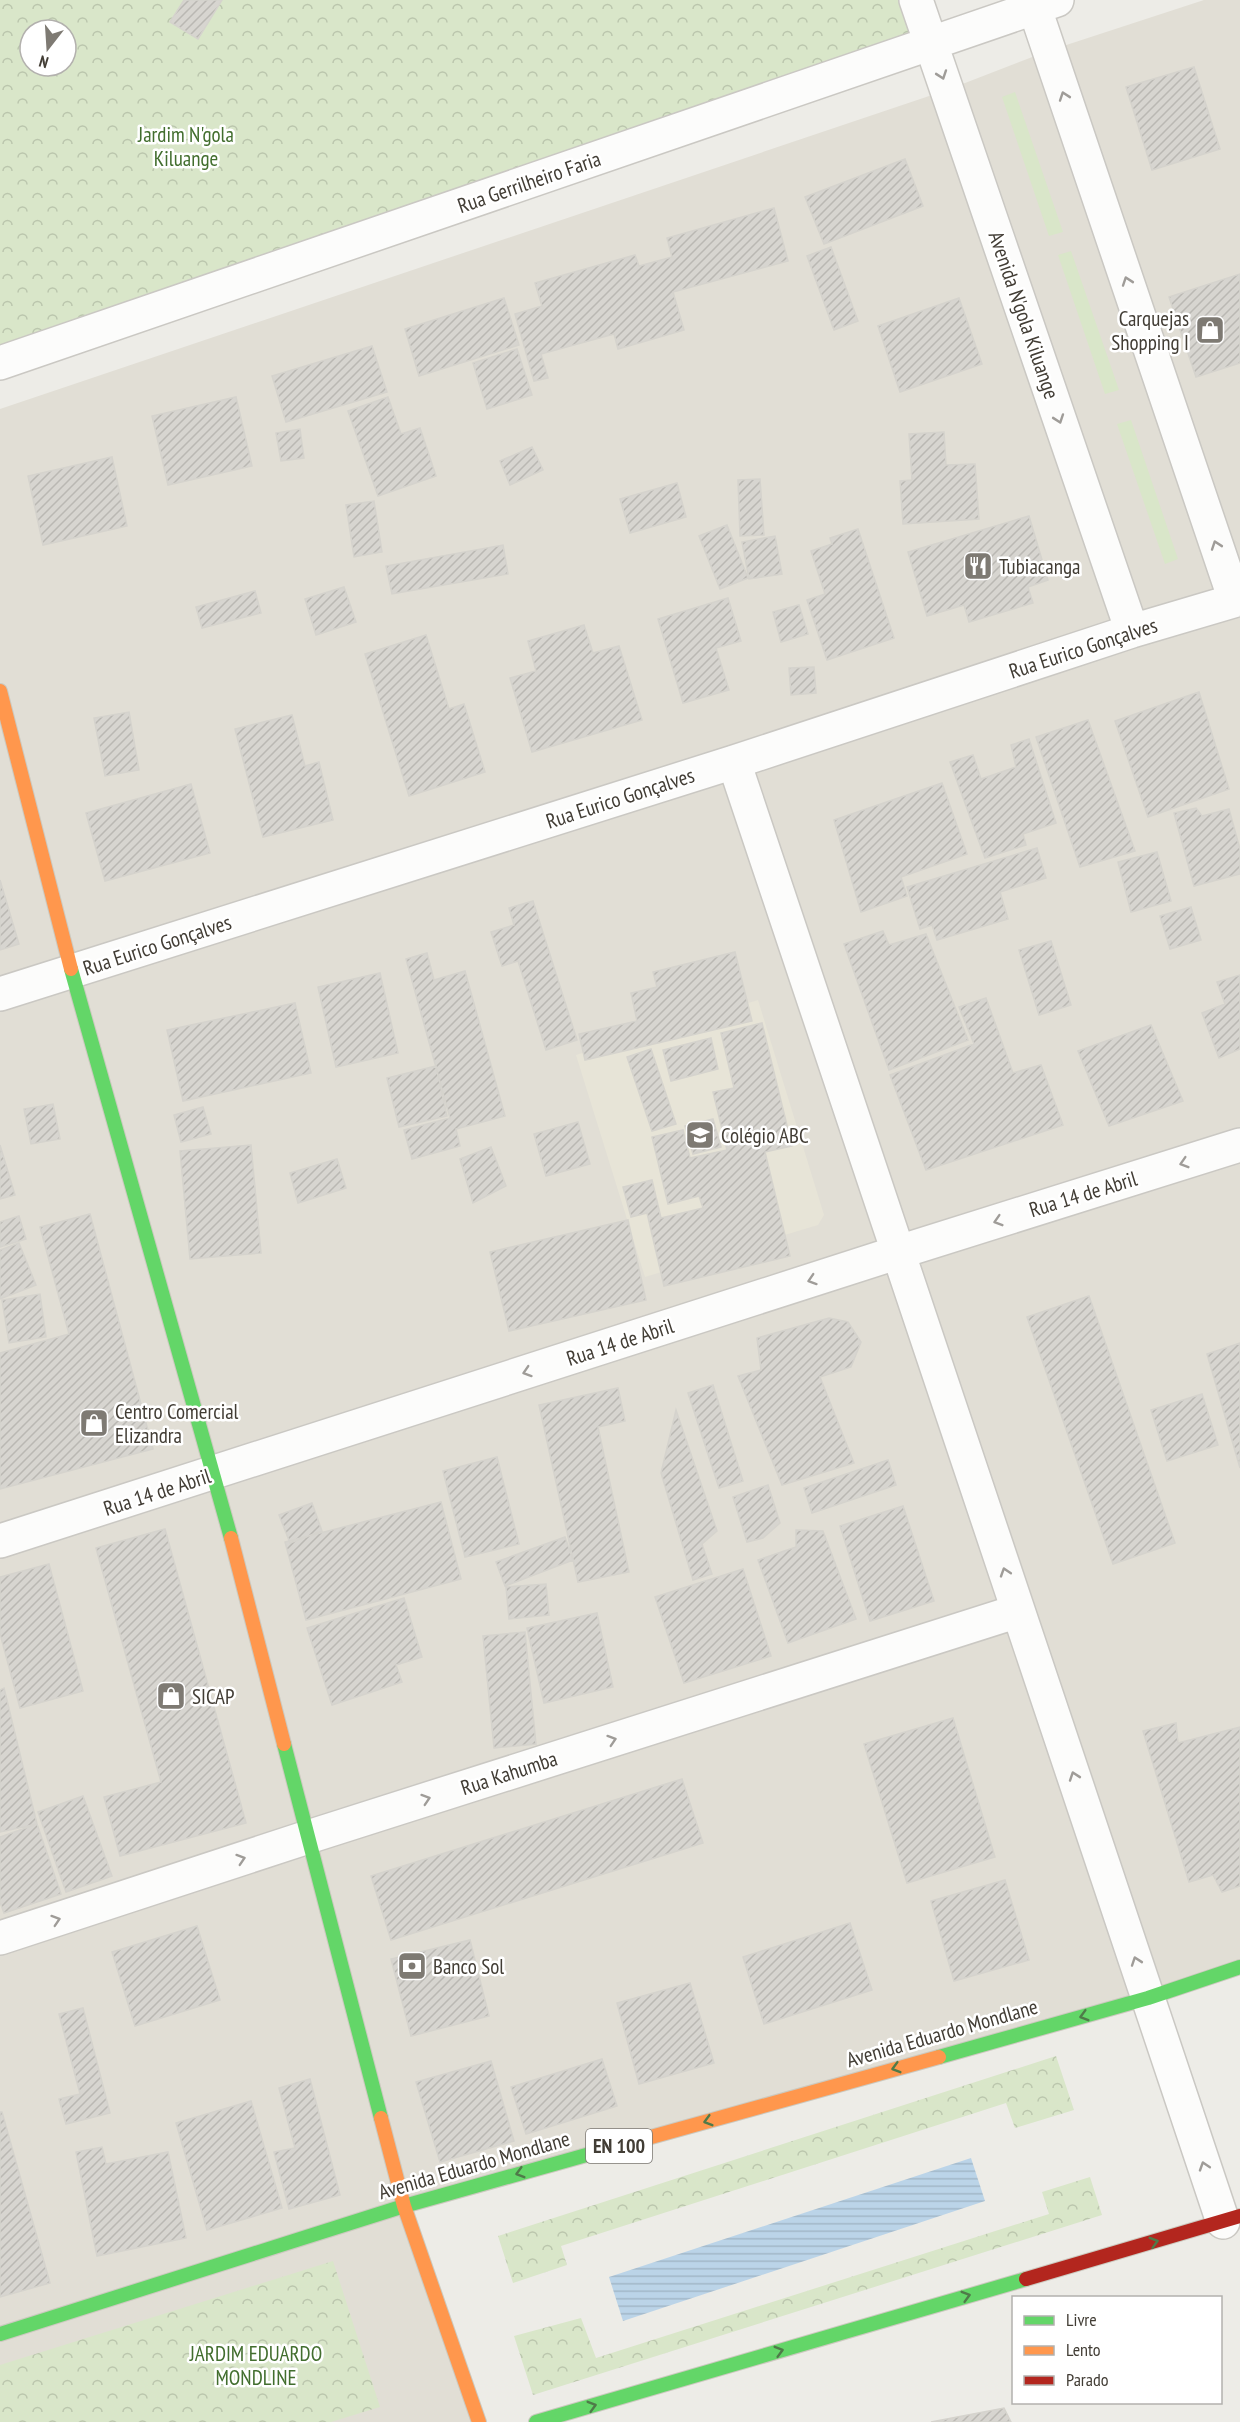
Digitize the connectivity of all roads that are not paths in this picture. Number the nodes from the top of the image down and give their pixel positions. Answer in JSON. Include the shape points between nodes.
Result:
{"nodes":[{"id":1,"x":916,"y":0,"type":"edge"},
{"id":2,"x":1041,"y":2,"type":"edge"},
{"id":3,"x":931,"y":45,"type":"junction"},
{"id":4,"x":0,"y":363,"type":"edge"},
{"id":5,"x":1238,"y":599,"type":"edge"},
{"id":6,"x":1132,"y":631,"type":"junction"},
{"id":7,"x":0,"y":691,"type":"edge"},
{"id":8,"x":734,"y":762,"type":"junction"},
{"id":9,"x":72,"y":972,"type":"junction"},
{"id":10,"x":0,"y":994,"type":"edge"},
{"id":11,"x":1240,"y":1145,"type":"edge"},
{"id":12,"x":898,"y":1252,"type":"junction"},
{"id":13,"x":214,"y":1474,"type":"junction"},
{"id":14,"x":0,"y":1541,"type":"edge"},
{"id":15,"x":1018,"y":1611,"type":"junction"},
{"id":16,"x":308,"y":1837,"type":"junction"},
{"id":17,"x":0,"y":1938,"type":"edge"},
{"id":18,"x":1240,"y":1967,"type":"edge"},
{"id":19,"x":1148,"y":1998,"type":"junction"},
{"id":20,"x":404,"y":2206,"type":"junction"},
{"id":21,"x":1231,"y":2218,"type":"edge"},
{"id":22,"x":0,"y":2334,"type":"edge"},
{"id":23,"x":479,"y":2422,"type":"edge"},
{"id":24,"x":536,"y":2422,"type":"edge"}],
"edges":[{"from":1,"to":3,"type":"street","name":"Avenida N'gola Kiluange"},
{"from":2,"to":3,"type":"street","name":"Rua Gerrilheiro Faria"},
{"from":5,"to":2,"type":"street","one_way":true},
{"from":3,"to":4,"type":"street","name":"Rua Gerrilheiro Faria"},
{"from":3,"to":6,"type":"street","name":"Avenida N'gola Kiluange","one_way":true},
{"from":5,"to":6,"type":"street","name":"Rua Eurico Gonçalves"},
{"from":6,"to":8,"type":"street","name":"Rua Eurico Gonçalves"},
{"from":7,"to":9,"type":"main road"},
{"from":8,"to":9,"type":"street","name":"Rua Eurico Gonçalves"},
{"from":8,"to":12,"type":"street"},
{"from":9,"to":10,"type":"street","name":"Rua Eurico Gonçalves"},
{"from":9,"to":13,"type":"main road"},
{"from":11,"to":12,"type":"street","name":"Rua 14 de Abril","one_way":true},
{"from":12,"to":13,"type":"street","name":"Rua 14 de Abril","one_way":true},
{"from":15,"to":12,"type":"street","one_way":true},
{"from":13,"to":14,"type":"street","name":"Rua 14 de Abril"},
{"from":13,"to":16,"type":"main road"},
{"from":16,"to":15,"type":"street","name":"Rua Kahumba","one_way":true},
{"from":19,"to":15,"type":"street","one_way":true},
{"from":17,"to":16,"type":"street","name":"Rua Kahumba","one_way":true},
{"from":16,"to":20,"type":"main road"},
{"from":18,"to":19,"type":"main road","name":"Avenida Eduardo Mondlane","number":"EN 100"},
{"from":19,"to":20,"type":"main road","name":"Avenida Eduardo Mondlane","number":"EN 100","one_way":true},
{"from":21,"to":19,"type":"street","one_way":true},
{"from":20,"to":22,"type":"main road","name":"Avenida Eduardo Mondlane","number":"EN 100"},
{"from":20,"to":23,"type":"main road"},
{"from":24,"to":21,"type":"main road","one_way":true}]}
